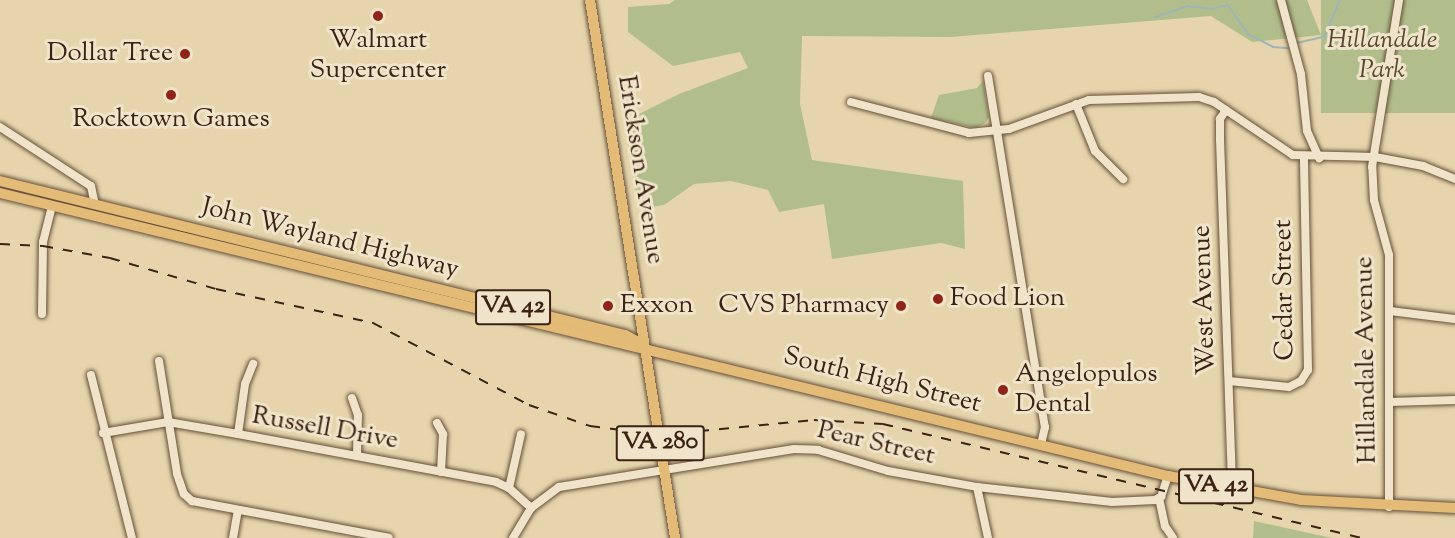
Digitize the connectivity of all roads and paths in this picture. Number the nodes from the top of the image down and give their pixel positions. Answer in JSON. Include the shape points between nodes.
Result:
{"nodes":[{"id":1,"x":590,"y":0,"type":"edge"},
{"id":2,"x":1281,"y":0,"type":"edge"},
{"id":3,"x":1399,"y":0,"type":"edge"},
{"id":4,"x":988,"y":76,"type":"dead end"},
{"id":5,"x":850,"y":102,"type":"dead end"},
{"id":6,"x":1076,"y":104,"type":"junction"},
{"id":7,"x":1226,"y":110,"type":"junction"},
{"id":8,"x":0,"y":126,"type":"edge"},
{"id":9,"x":997,"y":131,"type":"junction"},
{"id":10,"x":1375,"y":157,"type":"junction"},
{"id":11,"x":1304,"y":158,"type":"junction"},
{"id":12,"x":1319,"y":158,"type":"junction"},
{"id":13,"x":1123,"y":179,"type":"dead end"},
{"id":14,"x":1455,"y":179,"type":"edge"},
{"id":15,"x":0,"y":181,"type":"edge"},
{"id":16,"x":0,"y":193,"type":"edge"},
{"id":17,"x":95,"y":205,"type":"junction"},
{"id":18,"x":52,"y":206,"type":"junction"},
{"id":19,"x":407,"y":292,"type":"joint"},
{"id":20,"x":1390,"y":311,"type":"junction"},
{"id":21,"x":42,"y":314,"type":"dead end"},
{"id":22,"x":1455,"y":319,"type":"edge"},
{"id":23,"x":646,"y":347,"type":"junction"},
{"id":24,"x":159,"y":361,"type":"dead end"},
{"id":25,"x":253,"y":364,"type":"dead end"},
{"id":26,"x":91,"y":375,"type":"dead end"},
{"id":27,"x":1229,"y":381,"type":"junction"},
{"id":28,"x":352,"y":399,"type":"dead end"},
{"id":29,"x":1455,"y":400,"type":"edge"},
{"id":30,"x":1390,"y":402,"type":"junction"},
{"id":31,"x":168,"y":422,"type":"junction"},
{"id":32,"x":437,"y":423,"type":"dead end"},
{"id":33,"x":104,"y":433,"type":"junction"},
{"id":34,"x":238,"y":434,"type":"junction"},
{"id":35,"x":521,"y":434,"type":"dead end"},
{"id":36,"x":1041,"y":444,"type":"junction"},
{"id":37,"x":357,"y":456,"type":"junction"},
{"id":38,"x":664,"y":469,"type":"junction"},
{"id":39,"x":441,"y":472,"type":"junction"},
{"id":40,"x":1168,"y":476,"type":"junction"},
{"id":41,"x":977,"y":487,"type":"junction"},
{"id":42,"x":509,"y":488,"type":"junction"},
{"id":43,"x":1232,"y":489,"type":"junction"},
{"id":44,"x":1159,"y":498,"type":"junction"},
{"id":45,"x":1389,"y":507,"type":"junction"},
{"id":46,"x":531,"y":508,"type":"junction"},
{"id":47,"x":1455,"y":508,"type":"edge"},
{"id":48,"x":238,"y":511,"type":"junction"},
{"id":49,"x":132,"y":538,"type":"edge"},
{"id":50,"x":233,"y":538,"type":"edge"},
{"id":51,"x":388,"y":538,"type":"edge"},
{"id":52,"x":513,"y":538,"type":"edge"},
{"id":53,"x":675,"y":538,"type":"edge"},
{"id":54,"x":988,"y":538,"type":"edge"},
{"id":55,"x":1173,"y":538,"type":"edge"}],
"edges":[{"from":1,"to":23,"type":"main road","name":"Erickson Avenue"},
{"from":2,"to":12,"type":"street","via":[[1301,74],[1307,131]]},
{"from":3,"to":10,"type":"street","name":"Hillandale Avenue"},
{"from":4,"to":9,"type":"street"},
{"from":5,"to":9,"type":"street","via":[[961,132]]},
{"from":6,"to":7,"type":"street","via":[[1100,99],[1199,97]]},
{"from":6,"to":9,"type":"street"},
{"from":6,"to":13,"type":"street","via":[[1095,151]]},
{"from":7,"to":11,"type":"street","via":[[1282,150]]},
{"from":7,"to":27,"type":"street","name":"West Avenue","via":[[1220,119],[1220,140]]},
{"from":8,"to":17,"type":"street","via":[[91,186]]},
{"from":9,"to":36,"type":"street","via":[[1045,427]]},
{"from":10,"to":12,"type":"street"},
{"from":10,"to":14,"type":"street","via":[[1423,166]]},
{"from":10,"to":20,"type":"street","name":"Hillandale Avenue","via":[[1374,200],[1389,255]]},
{"from":11,"to":12,"type":"street"},
{"from":11,"to":27,"type":"street","name":"Cedar Street","via":[[1308,370],[1301,381],[1288,387]]},
{"from":15,"to":17,"type":"main road","name":"John Wayland Highway","number":"VA 42"},
{"from":16,"to":18,"type":"main road","name":"John Wayland Highway","number":"VA 42"},
{"from":17,"to":23,"type":"main road","name":"John Wayland Highway","number":"VA 42","via":[[625,335]]},
{"from":18,"to":19,"type":"main road","name":"John Wayland Highway","number":"VA 42"},
{"from":18,"to":21,"type":"street","via":[[43,242]]},
{"from":19,"to":23,"type":"main road","name":"South High Street","number":"VA 42","via":[[626,346]]},
{"from":20,"to":22,"type":"street"},
{"from":20,"to":30,"type":"street","name":"Hillandale Avenue"},
{"from":23,"to":36,"type":"main road","name":"South High Street","number":"VA 42"},
{"from":23,"to":38,"type":"main road","number":"VA 280"},
{"from":24,"to":31,"type":"street"},
{"from":25,"to":34,"type":"street","via":[[245,384]]},
{"from":26,"to":33,"type":"street"},
{"from":27,"to":43,"type":"street","name":"West Avenue"},
{"from":28,"to":37,"type":"street","via":[[358,415]]},
{"from":29,"to":30,"type":"street"},
{"from":30,"to":45,"type":"street","name":"Hillandale Avenue"},
{"from":31,"to":33,"type":"street","name":"Russell Drive"},
{"from":31,"to":34,"type":"street","name":"Russell Drive"},
{"from":31,"to":48,"type":"street","via":[[184,494],[192,501]]},
{"from":32,"to":39,"type":"street","via":[[443,434]]},
{"from":33,"to":49,"type":"street"},
{"from":34,"to":37,"type":"street","name":"Russell Drive"},
{"from":35,"to":42,"type":"street"},
{"from":36,"to":40,"type":"main road","name":"South High Street","number":"VA 42"},
{"from":37,"to":39,"type":"street","name":"Russell Drive"},
{"from":38,"to":41,"type":"street","name":"Pear Street","via":[[805,449],[832,453],[888,471]]},
{"from":38,"to":46,"type":"street","name":"Pear Street","via":[[559,487]]},
{"from":38,"to":53,"type":"main road","number":"VA 280"},
{"from":39,"to":42,"type":"street","name":"Russell Drive"},
{"from":40,"to":43,"type":"main road","name":"South High Street","number":"VA 42"},
{"from":40,"to":44,"type":"street"},
{"from":41,"to":44,"type":"street","name":"Pear Street","via":[[1112,502]]},
{"from":41,"to":54,"type":"street"},
{"from":42,"to":46,"type":"street","name":"Russell Drive"},
{"from":43,"to":45,"type":"main road","name":"South High Street","number":"VA 42"},
{"from":44,"to":55,"type":"street","via":[[1165,526]]},
{"from":45,"to":47,"type":"main road","name":"South High Street","number":"VA 42"},
{"from":46,"to":52,"type":"street","name":"Pear Street"},
{"from":48,"to":50,"type":"street"},
{"from":48,"to":51,"type":"street"}]}
